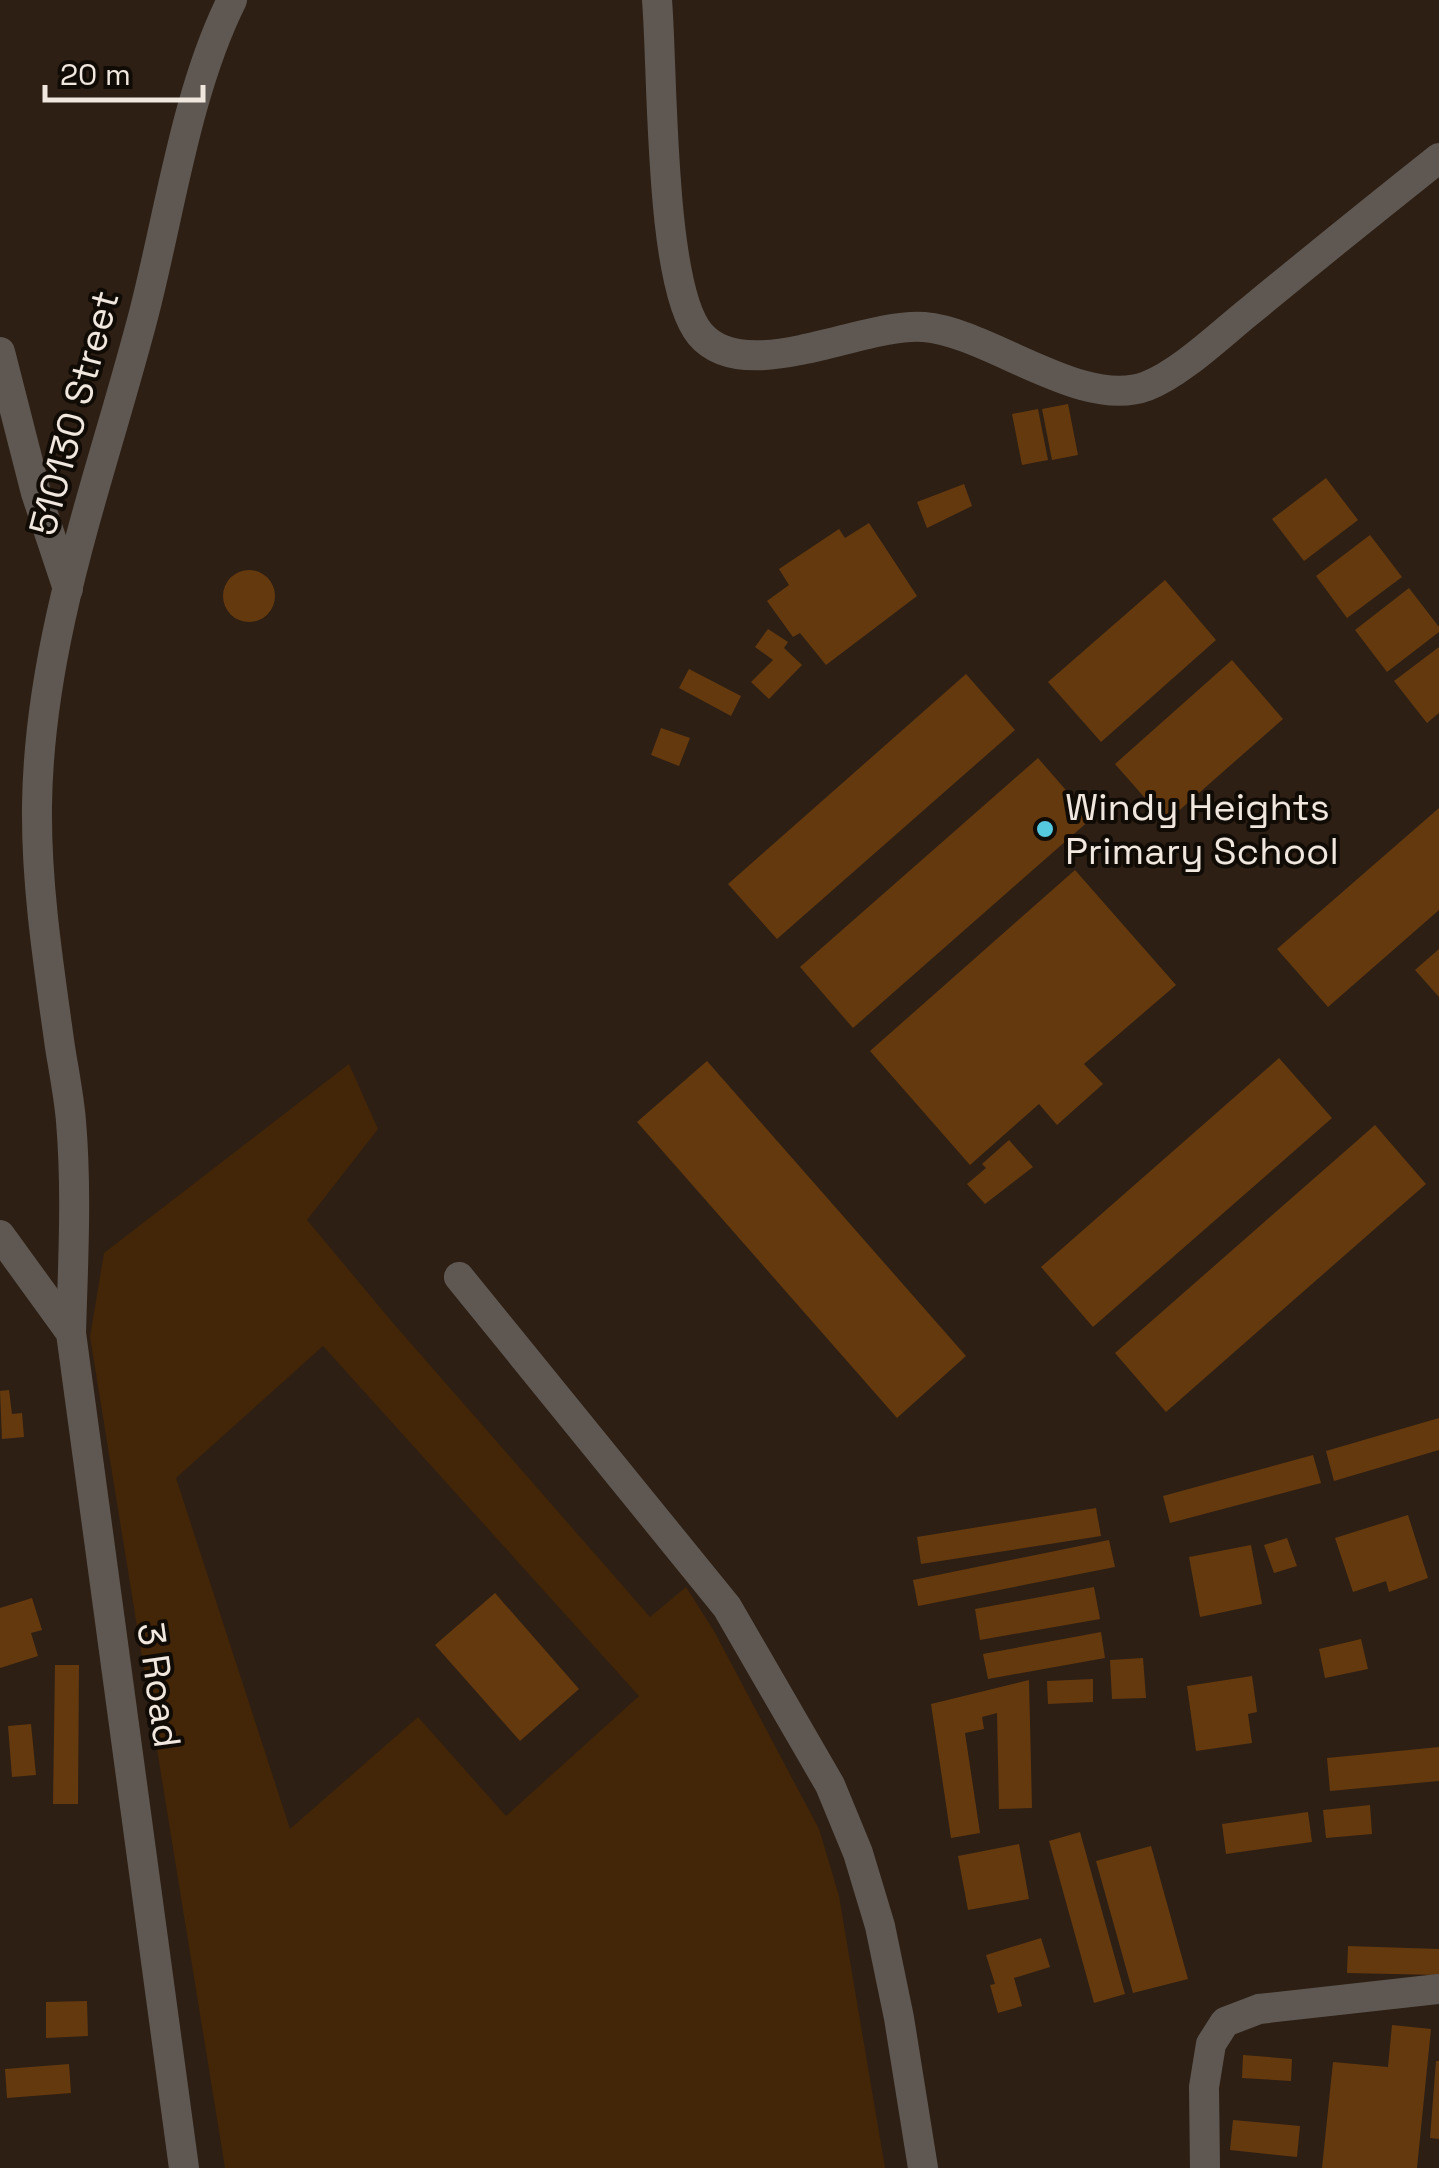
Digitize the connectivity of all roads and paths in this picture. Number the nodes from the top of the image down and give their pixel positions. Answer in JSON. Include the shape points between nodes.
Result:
{"nodes":[{"id":1,"x":232,"y":0,"type":"edge"},
{"id":2,"x":657,"y":0,"type":"edge"},
{"id":3,"x":1439,"y":158,"type":"edge"},
{"id":4,"x":0,"y":352,"type":"edge"},
{"id":5,"x":68,"y":590,"type":"junction"},
{"id":6,"x":0,"y":1235,"type":"edge"},
{"id":7,"x":459,"y":1278,"type":"dead end"},
{"id":8,"x":71,"y":1333,"type":"junction"},
{"id":9,"x":1439,"y":1989,"type":"edge"},
{"id":10,"x":184,"y":2168,"type":"edge"},
{"id":11,"x":923,"y":2168,"type":"edge"},
{"id":12,"x":1205,"y":2168,"type":"edge"}],
"edges":[{"from":1,"to":5,"type":"street","name":"510130 Street","via":[[200,84]]},
{"from":2,"to":3,"type":"street","via":[[674,262],[697,332],[714,348],[740,354],[770,355],[891,328],[926,327],[1095,386],[1147,386]]},
{"from":4,"to":5,"type":"street"},
{"from":5,"to":8,"type":"street","name":"510130 Street","via":[[44,702],[37,810],[48,956],[71,1118]]},
{"from":6,"to":8,"type":"street","name":"3 Road"},
{"from":7,"to":11,"type":"street","via":[[727,1607],[830,1784],[880,1926]]},
{"from":8,"to":10,"type":"street","name":"3 Road"},
{"from":9,"to":12,"type":"street","via":[[1259,2009],[1225,2022],[1212,2044],[1204,2087]]}]}
